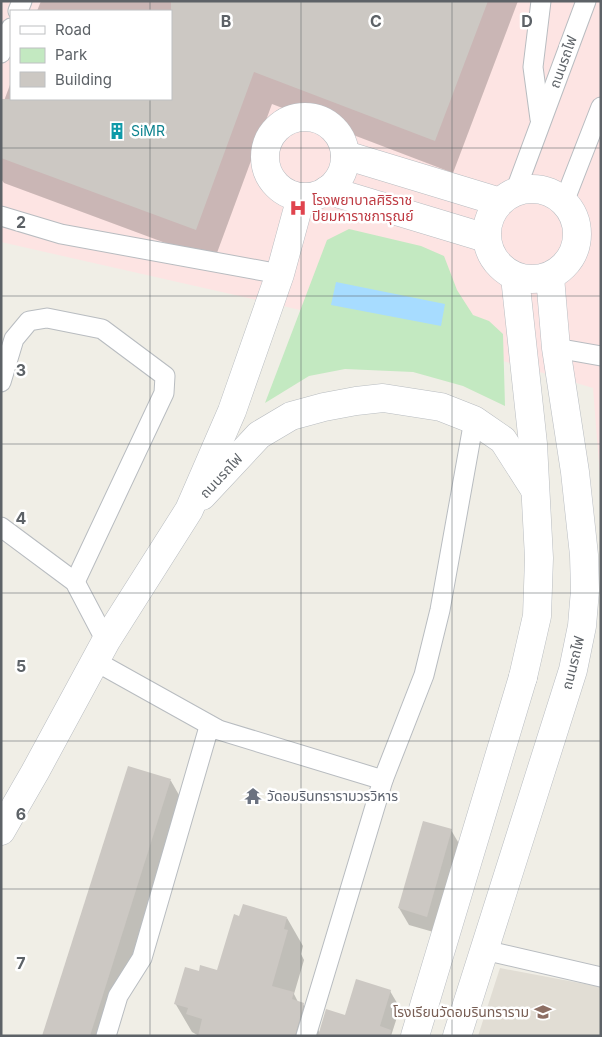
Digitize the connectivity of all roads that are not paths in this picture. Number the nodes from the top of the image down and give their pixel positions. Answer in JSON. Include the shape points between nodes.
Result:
{"nodes":[{"id":1,"x":541,"y":1,"type":"edge"},
{"id":2,"x":586,"y":1,"type":"edge"},
{"id":3,"x":10,"y":30,"type":"edge"},
{"id":4,"x":1,"y":53,"type":"edge"},
{"id":5,"x":601,"y":107,"type":"edge"},
{"id":6,"x":540,"y":123,"type":"junction"},
{"id":7,"x":345,"y":156,"type":"junction"},
{"id":8,"x":314,"y":194,"type":"junction"},
{"id":9,"x":508,"y":197,"type":"junction"},
{"id":10,"x":564,"y":202,"type":"junction"},
{"id":11,"x":1,"y":216,"type":"edge"},
{"id":12,"x":486,"y":238,"type":"junction"},
{"id":13,"x":280,"y":274,"type":"junction"},
{"id":14,"x":515,"y":277,"type":"junction"},
{"id":15,"x":550,"y":277,"type":"junction"},
{"id":16,"x":556,"y":348,"type":"junction"},
{"id":17,"x":601,"y":356,"type":"edge"},
{"id":18,"x":1,"y":382,"type":"edge"},
{"id":19,"x":474,"y":420,"type":"junction"},
{"id":20,"x":535,"y":490,"type":"junction"},
{"id":21,"x":189,"y":510,"type":"junction"},
{"id":22,"x":1,"y":527,"type":"edge"},
{"id":23,"x":75,"y":582,"type":"junction"},
{"id":24,"x":100,"y":651,"type":"junction"},
{"id":25,"x":217,"y":729,"type":"junction"},
{"id":26,"x":383,"y":780,"type":"junction"},
{"id":27,"x":1,"y":830,"type":"edge"},
{"id":28,"x":484,"y":950,"type":"junction"},
{"id":29,"x":601,"y":977,"type":"edge"},
{"id":30,"x":106,"y":1036,"type":"edge"},
{"id":31,"x":306,"y":1036,"type":"edge"},
{"id":32,"x":415,"y":1036,"type":"edge"},
{"id":33,"x":457,"y":1036,"type":"edge"}],
"edges":[{"from":1,"to":6,"type":"lane","name":"ถนนรถไฟ","via":[[533,66]]},
{"from":2,"to":6,"type":"lane","name":"ถนนรถไฟ"},
{"from":3,"to":4,"type":"lane"},
{"from":5,"to":10,"type":"lane"},
{"from":6,"to":9,"type":"lane","name":"ถนนรถไฟ"},
{"from":7,"to":8,"type":"street","name":"ถนนรถไฟ","via":[[337,181]]},
{"from":7,"to":8,"type":"street","via":[[343,142],[326,122],[301,116],[278,127],[265,150],[270,176],[289,193]]},
{"from":7,"to":9,"type":"street"},
{"from":8,"to":12,"type":"street"},
{"from":8,"to":13,"type":"street","name":"ถนนรถไฟ"},
{"from":9,"to":10,"type":"street","via":[[532,188],[549,192]]},
{"from":9,"to":12,"type":"street","name":"ถนนรถไฟ","via":[[490,217]]},
{"from":10,"to":15,"type":"street","via":[[574,217],[578,234],[574,252],[565,266]]},
{"from":11,"to":13,"type":"lane","via":[[61,234]]},
{"from":12,"to":14,"type":"street","via":[[500,267]]},
{"from":13,"to":21,"type":"street","name":"ถนนรถไฟ","via":[[232,411]]},
{"from":14,"to":15,"type":"street","via":[[533,280]]},
{"from":14,"to":20,"type":"street"},
{"from":15,"to":16,"type":"street","name":"ถนนรถไฟ"},
{"from":16,"to":17,"type":"lane"},
{"from":16,"to":28,"type":"street","name":"ถนนรถไฟ","via":[[584,555],[582,626],[573,670]]},
{"from":18,"to":23,"type":"lane","via":[[14,339],[29,322],[47,318],[102,329],[166,376],[164,393]]},
{"from":19,"to":20,"type":"street","name":"ถนนรถไฟ","via":[[503,440]]},
{"from":19,"to":21,"type":"street","name":"ถนนรถไฟ","via":[[441,407],[383,398],[332,405],[291,416],[259,435]]},
{"from":19,"to":26,"type":"lane","via":[[427,665]]},
{"from":20,"to":32,"type":"street","via":[[537,616],[523,677]]},
{"from":21,"to":24,"type":"street","name":"ถนนรถไฟ"},
{"from":22,"to":23,"type":"lane"},
{"from":23,"to":24,"type":"lane"},
{"from":24,"to":25,"type":"lane"},
{"from":24,"to":27,"type":"street","name":"ถนนรถไฟ"},
{"from":25,"to":26,"type":"lane"},
{"from":25,"to":30,"type":"lane","via":[[209,727],[142,958],[118,996]]},
{"from":26,"to":31,"type":"lane"},
{"from":28,"to":29,"type":"lane"},
{"from":28,"to":33,"type":"street","name":"ถนนรถไฟ"}]}
